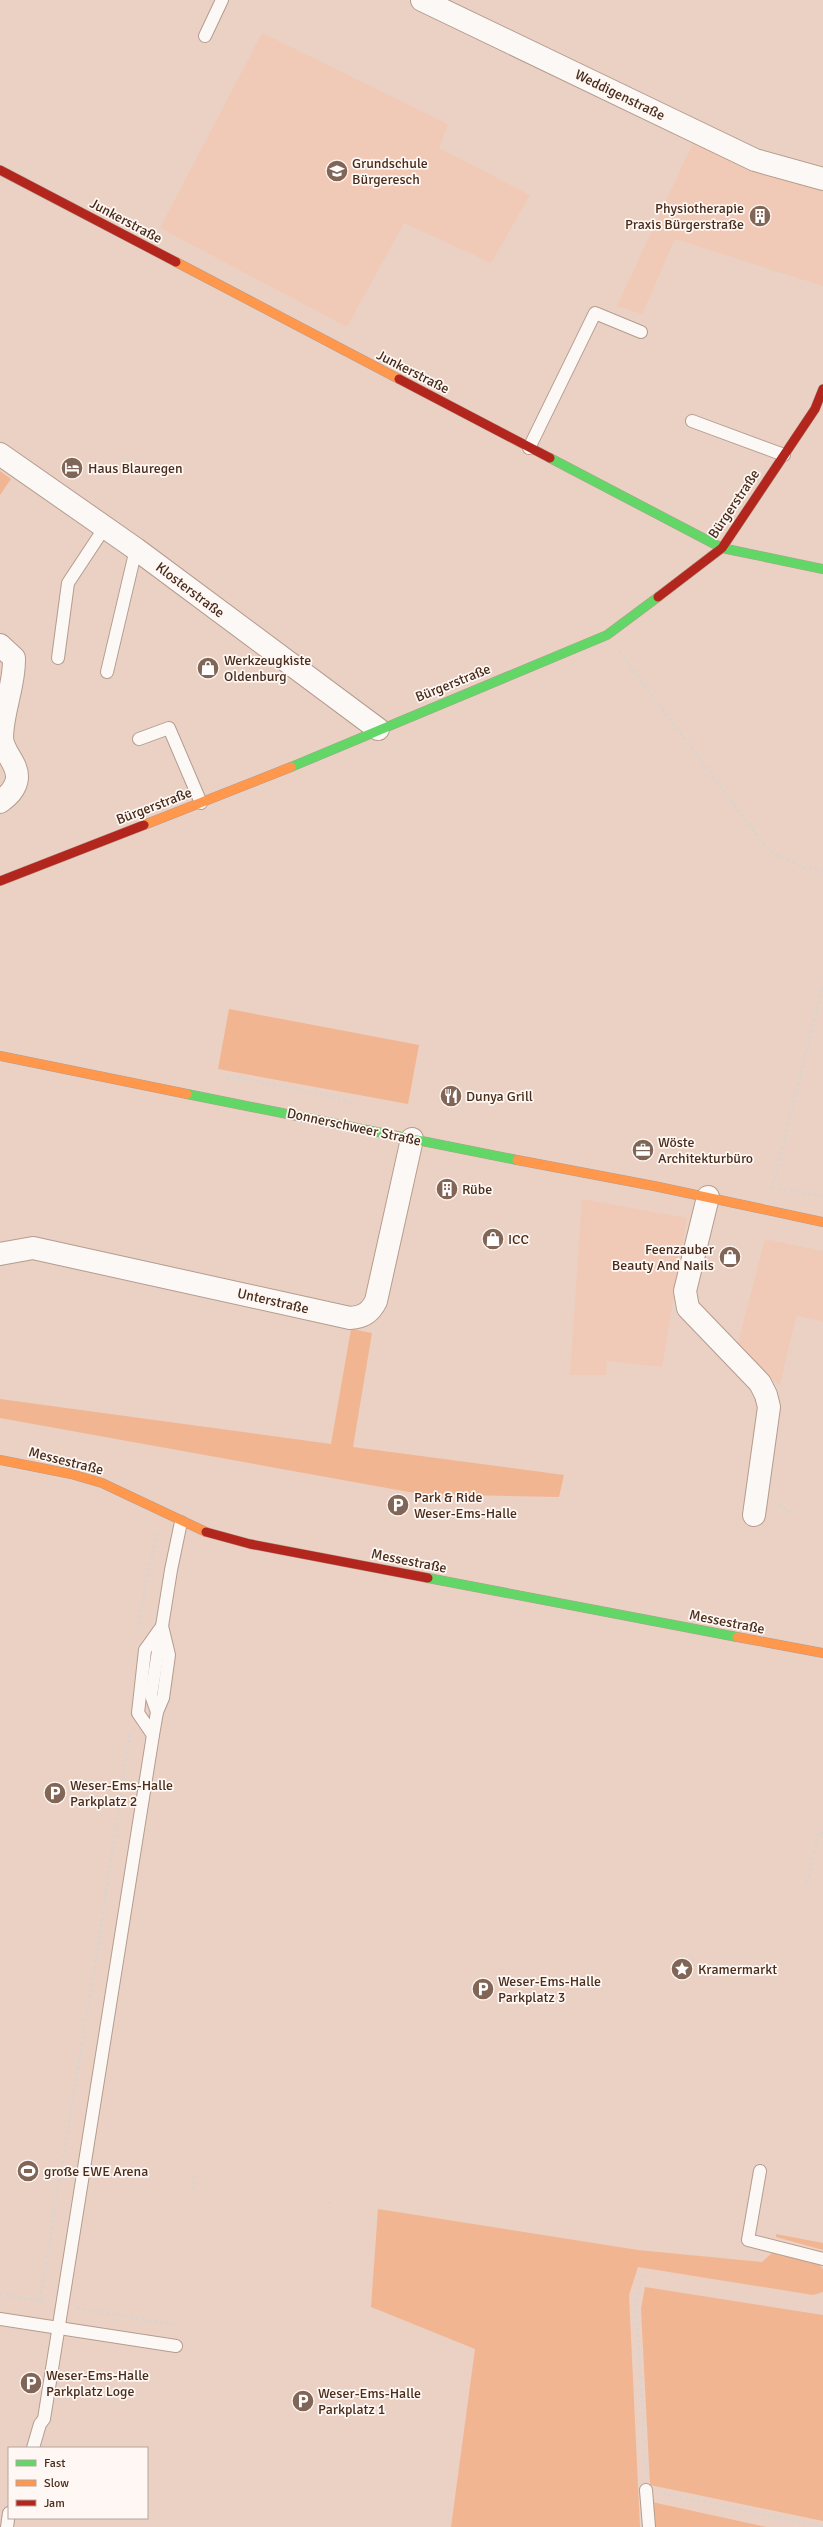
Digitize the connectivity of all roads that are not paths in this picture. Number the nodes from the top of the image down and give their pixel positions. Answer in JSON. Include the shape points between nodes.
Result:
{"nodes":[{"id":1,"x":222,"y":0,"type":"edge"},
{"id":2,"x":422,"y":0,"type":"edge"},
{"id":3,"x":205,"y":36,"type":"dead end"},
{"id":4,"x":0,"y":170,"type":"edge"},
{"id":5,"x":823,"y":179,"type":"edge"},
{"id":6,"x":641,"y":332,"type":"dead end"},
{"id":7,"x":823,"y":388,"type":"edge"},
{"id":8,"x":692,"y":421,"type":"dead end"},
{"id":9,"x":529,"y":448,"type":"junction"},
{"id":10,"x":0,"y":454,"type":"edge"},
{"id":11,"x":784,"y":455,"type":"junction"},
{"id":12,"x":105,"y":527,"type":"junction"},
{"id":13,"x":722,"y":548,"type":"junction"},
{"id":14,"x":136,"y":549,"type":"junction"},
{"id":15,"x":823,"y":569,"type":"edge"},
{"id":16,"x":0,"y":646,"type":"edge"},
{"id":17,"x":58,"y":658,"type":"dead end"},
{"id":18,"x":107,"y":672,"type":"dead end"},
{"id":19,"x":378,"y":729,"type":"junction"},
{"id":20,"x":139,"y":739,"type":"dead end"},
{"id":21,"x":0,"y":802,"type":"edge"},
{"id":22,"x":201,"y":803,"type":"junction"},
{"id":23,"x":0,"y":881,"type":"edge"},
{"id":24,"x":0,"y":1056,"type":"edge"},
{"id":25,"x":412,"y":1139,"type":"junction"},
{"id":26,"x":708,"y":1197,"type":"junction"},
{"id":27,"x":823,"y":1222,"type":"edge"},
{"id":28,"x":0,"y":1254,"type":"edge"},
{"id":29,"x":0,"y":1460,"type":"edge"},
{"id":30,"x":754,"y":1515,"type":"dead end"},
{"id":31,"x":181,"y":1522,"type":"junction"},
{"id":32,"x":162,"y":1626,"type":"junction"},
{"id":33,"x":823,"y":1653,"type":"edge"},
{"id":34,"x":157,"y":1712,"type":"junction"},
{"id":35,"x":153,"y":1735,"type":"junction"},
{"id":36,"x":760,"y":2171,"type":"dead end"},
{"id":37,"x":823,"y":2259,"type":"edge"},
{"id":38,"x":0,"y":2319,"type":"edge"},
{"id":39,"x":59,"y":2329,"type":"junction"},
{"id":40,"x":176,"y":2346,"type":"dead end"},
{"id":41,"x":32,"y":2447,"type":"edge"},
{"id":42,"x":646,"y":2490,"type":"road end"},
{"id":43,"x":649,"y":2527,"type":"edge"}],
"edges":[{"from":1,"to":3,"type":"lane"},
{"from":2,"to":5,"type":"street","name":"Weddigenstraße","via":[[755,160]]},
{"from":4,"to":9,"type":"street","name":"Junkerstraße"},
{"from":6,"to":9,"type":"lane","via":[[595,313]]},
{"from":7,"to":11,"type":"street","name":"Bürgerstraße","via":[[815,409]]},
{"from":8,"to":11,"type":"lane"},
{"from":9,"to":13,"type":"street","name":"Junkerstraße"},
{"from":10,"to":12,"type":"street","name":"Klosterstraße"},
{"from":11,"to":13,"type":"street","name":"Bürgerstraße"},
{"from":12,"to":14,"type":"street","name":"Klosterstraße"},
{"from":12,"to":17,"type":"lane","via":[[68,583]]},
{"from":13,"to":15,"type":"street","name":"Junkerstraße"},
{"from":13,"to":19,"type":"street","name":"Bürgerstraße","via":[[607,635]]},
{"from":14,"to":18,"type":"lane"},
{"from":14,"to":19,"type":"street","name":"Klosterstraße"},
{"from":16,"to":21,"type":"street","via":[[14,658],[2,737],[4,751],[14,765],[17,776],[12,790]]},
{"from":19,"to":22,"type":"street","name":"Bürgerstraße"},
{"from":20,"to":22,"type":"lane","via":[[169,728]]},
{"from":22,"to":23,"type":"street","name":"Bürgerstraße"},
{"from":24,"to":25,"type":"street","name":"Donnerschweer Straße"},
{"from":25,"to":26,"type":"street","name":"Donnerschweer Straße"},
{"from":25,"to":28,"type":"street","name":"Unterstraße","via":[[376,1301],[368,1314],[360,1317],[350,1318],[33,1248]]},
{"from":26,"to":27,"type":"street","name":"Donnerschweer Straße"},
{"from":26,"to":30,"type":"street","via":[[685,1292],[688,1308],[760,1383],[766,1395],[769,1407]]},
{"from":29,"to":31,"type":"street","name":"Messestraße","via":[[102,1483]]},
{"from":31,"to":32,"type":"lane"},
{"from":31,"to":33,"type":"street","name":"Messestraße","via":[[205,1532],[250,1544]]},
{"from":32,"to":34,"type":"lane","via":[[151,1695]]},
{"from":32,"to":34,"type":"lane","via":[[170,1655],[163,1698]]},
{"from":32,"to":35,"type":"lane","via":[[145,1650],[138,1713]]},
{"from":34,"to":35,"type":"lane"},
{"from":35,"to":39,"type":"lane"},
{"from":36,"to":37,"type":"lane","via":[[748,2240]]},
{"from":38,"to":39,"type":"lane"},
{"from":39,"to":40,"type":"lane"},
{"from":39,"to":41,"type":"lane","via":[[44,2419]]},
{"from":42,"to":43,"type":"lane"}]}
